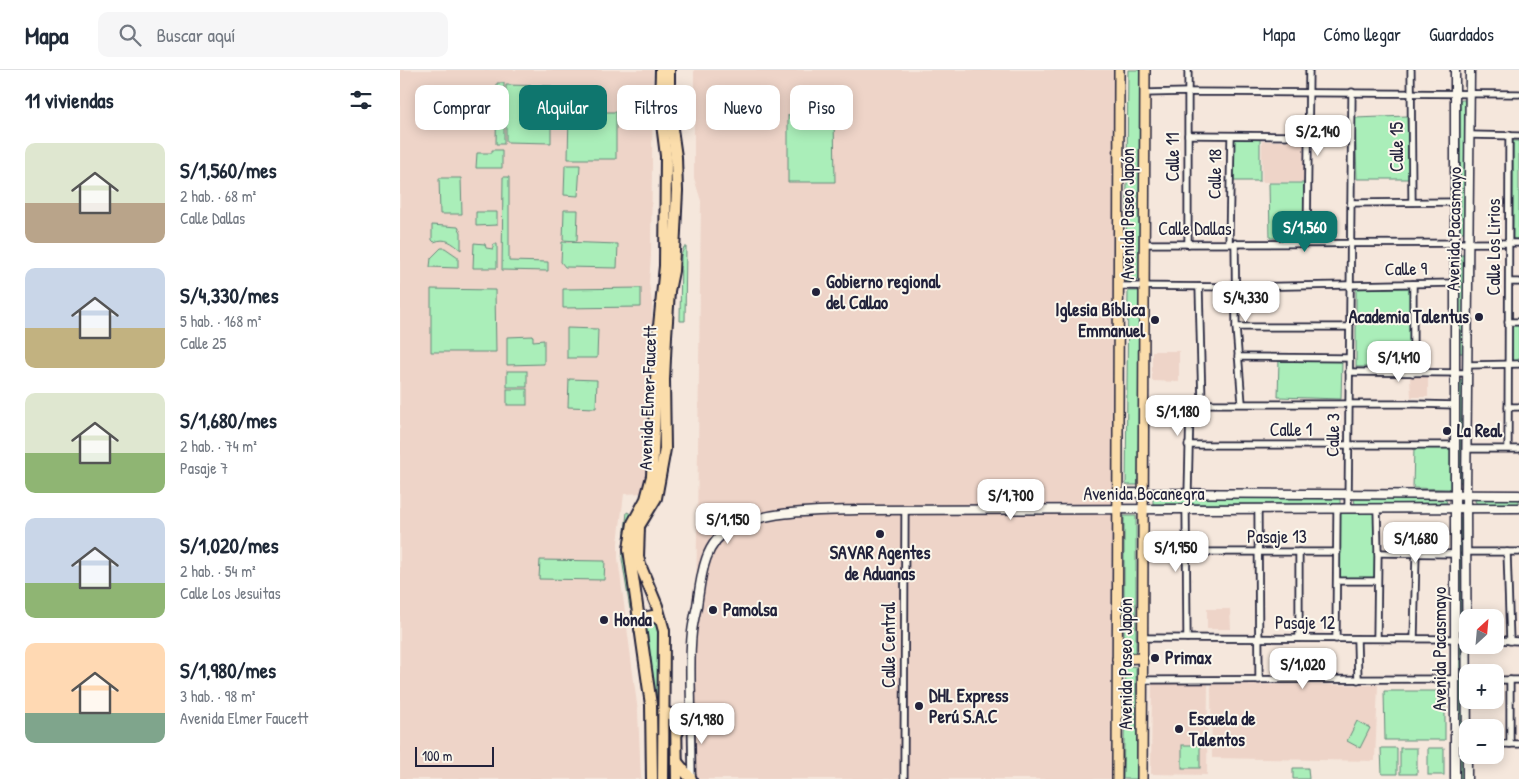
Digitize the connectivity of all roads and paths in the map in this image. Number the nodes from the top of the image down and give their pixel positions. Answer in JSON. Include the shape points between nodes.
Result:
{"nodes":[{"id":1,"x":661,"y":70,"type":"edge"},
{"id":2,"x":669,"y":70,"type":"edge"},
{"id":3,"x":1119,"y":70,"type":"edge"},
{"id":4,"x":1145,"y":70,"type":"edge"},
{"id":5,"x":1188,"y":70,"type":"edge"},
{"id":6,"x":1309,"y":70,"type":"edge"},
{"id":7,"x":1411,"y":70,"type":"edge"},
{"id":8,"x":1455,"y":70,"type":"edge"},
{"id":9,"x":1470,"y":70,"type":"edge"},
{"id":10,"x":1188,"y":92,"type":"junction"},
{"id":11,"x":1308,"y":92,"type":"junction"},
{"id":12,"x":1352,"y":92,"type":"junction"},
{"id":13,"x":1412,"y":92,"type":"junction"},
{"id":14,"x":1145,"y":93,"type":"junction"},
{"id":15,"x":1455,"y":93,"type":"junction"},
{"id":16,"x":1471,"y":93,"type":"junction"},
{"id":17,"x":1519,"y":94,"type":"edge"},
{"id":18,"x":1188,"y":135,"type":"junction"},
{"id":19,"x":1470,"y":135,"type":"junction"},
{"id":20,"x":1509,"y":135,"type":"junction"},
{"id":21,"x":1231,"y":136,"type":"junction"},
{"id":22,"x":1308,"y":136,"type":"junction"},
{"id":23,"x":1519,"y":136,"type":"edge"},
{"id":24,"x":1412,"y":202,"type":"junction"},
{"id":25,"x":1455,"y":202,"type":"junction"},
{"id":26,"x":1351,"y":203,"type":"junction"},
{"id":27,"x":1232,"y":243,"type":"junction"},
{"id":28,"x":1307,"y":243,"type":"junction"},
{"id":29,"x":1350,"y":243,"type":"junction"},
{"id":30,"x":1455,"y":243,"type":"junction"},
{"id":31,"x":1469,"y":243,"type":"junction"},
{"id":32,"x":1509,"y":243,"type":"junction"},
{"id":33,"x":1519,"y":243,"type":"edge"},
{"id":34,"x":1144,"y":244,"type":"junction"},
{"id":35,"x":1188,"y":244,"type":"junction"},
{"id":36,"x":1509,"y":282,"type":"junction"},
{"id":37,"x":1519,"y":282,"type":"edge"},
{"id":38,"x":1455,"y":283,"type":"junction"},
{"id":39,"x":1350,"y":284,"type":"junction"},
{"id":40,"x":1413,"y":284,"type":"junction"},
{"id":41,"x":1118,"y":286,"type":"junction"},
{"id":42,"x":1144,"y":286,"type":"junction"},
{"id":43,"x":1199,"y":286,"type":"junction"},
{"id":44,"x":1236,"y":287,"type":"junction"},
{"id":45,"x":1508,"y":322,"type":"junction"},
{"id":46,"x":1519,"y":322,"type":"edge"},
{"id":47,"x":1236,"y":327,"type":"junction"},
{"id":48,"x":1349,"y":327,"type":"junction"},
{"id":49,"x":1238,"y":357,"type":"junction"},
{"id":50,"x":1349,"y":358,"type":"junction"},
{"id":51,"x":1455,"y":360,"type":"junction"},
{"id":52,"x":1508,"y":364,"type":"junction"},
{"id":53,"x":1519,"y":364,"type":"edge"},
{"id":54,"x":1468,"y":366,"type":"junction"},
{"id":55,"x":1349,"y":372,"type":"junction"},
{"id":56,"x":1413,"y":373,"type":"junction"},
{"id":57,"x":1455,"y":373,"type":"junction"},
{"id":58,"x":1202,"y":403,"type":"junction"},
{"id":59,"x":1242,"y":403,"type":"junction"},
{"id":60,"x":1349,"y":403,"type":"junction"},
{"id":61,"x":1455,"y":405,"type":"junction"},
{"id":62,"x":1508,"y":407,"type":"junction"},
{"id":63,"x":1519,"y":407,"type":"edge"},
{"id":64,"x":1188,"y":445,"type":"junction"},
{"id":65,"x":1348,"y":445,"type":"junction"},
{"id":66,"x":1455,"y":445,"type":"junction"},
{"id":67,"x":1508,"y":448,"type":"junction"},
{"id":68,"x":1467,"y":449,"type":"junction"},
{"id":69,"x":1519,"y":449,"type":"edge"},
{"id":70,"x":1117,"y":493,"type":"junction"},
{"id":71,"x":1144,"y":493,"type":"junction"},
{"id":72,"x":1188,"y":493,"type":"junction"},
{"id":73,"x":1348,"y":494,"type":"junction"},
{"id":74,"x":1454,"y":495,"type":"junction"},
{"id":75,"x":1466,"y":495,"type":"junction"},
{"id":76,"x":1519,"y":495,"type":"edge"},
{"id":77,"x":1337,"y":508,"type":"junction"},
{"id":78,"x":1348,"y":508,"type":"junction"},
{"id":79,"x":1377,"y":508,"type":"junction"},
{"id":80,"x":1455,"y":508,"type":"junction"},
{"id":81,"x":1466,"y":508,"type":"junction"},
{"id":82,"x":1519,"y":508,"type":"edge"},
{"id":83,"x":1117,"y":509,"type":"junction"},
{"id":84,"x":1143,"y":509,"type":"junction"},
{"id":85,"x":1186,"y":509,"type":"junction"},
{"id":86,"x":1258,"y":509,"type":"junction"},
{"id":87,"x":905,"y":510,"type":"junction"},
{"id":88,"x":1186,"y":552,"type":"junction"},
{"id":89,"x":1258,"y":552,"type":"junction"},
{"id":90,"x":1299,"y":552,"type":"junction"},
{"id":91,"x":1337,"y":552,"type":"junction"},
{"id":92,"x":1466,"y":552,"type":"junction"},
{"id":93,"x":1507,"y":552,"type":"junction"},
{"id":94,"x":1519,"y":552,"type":"edge"},
{"id":95,"x":1378,"y":553,"type":"junction"},
{"id":96,"x":1416,"y":554,"type":"junction"},
{"id":97,"x":1456,"y":554,"type":"junction"},
{"id":98,"x":1337,"y":581,"type":"junction"},
{"id":99,"x":1377,"y":582,"type":"junction"},
{"id":100,"x":1467,"y":609,"type":"edge"},
{"id":101,"x":661,"y":620,"type":"junction"},
{"id":102,"x":640,"y":630,"type":"junction"},
{"id":103,"x":1143,"y":638,"type":"junction"},
{"id":104,"x":1186,"y":638,"type":"junction"},
{"id":105,"x":1258,"y":638,"type":"junction"},
{"id":106,"x":1299,"y":638,"type":"junction"},
{"id":107,"x":1376,"y":638,"type":"junction"},
{"id":108,"x":1336,"y":639,"type":"junction"},
{"id":109,"x":1357,"y":639,"type":"junction"},
{"id":110,"x":1414,"y":639,"type":"junction"},
{"id":111,"x":1456,"y":639,"type":"junction"},
{"id":112,"x":1504,"y":641,"type":"edge"},
{"id":113,"x":1510,"y":641,"type":"junction"},
{"id":114,"x":1519,"y":641,"type":"edge"},
{"id":115,"x":1143,"y":658,"type":"junction"},
{"id":116,"x":1117,"y":659,"type":"junction"},
{"id":117,"x":1143,"y":680,"type":"junction"},
{"id":118,"x":1259,"y":680,"type":"junction"},
{"id":119,"x":1358,"y":680,"type":"junction"},
{"id":120,"x":1456,"y":680,"type":"junction"},
{"id":121,"x":1504,"y":680,"type":"edge"},
{"id":122,"x":1510,"y":680,"type":"junction"},
{"id":123,"x":1519,"y":680,"type":"edge"},
{"id":124,"x":664,"y":712,"type":"junction"},
{"id":125,"x":691,"y":712,"type":"junction"},
{"id":126,"x":1455,"y":724,"type":"junction"},
{"id":127,"x":1459,"y":724,"type":"edge"},
{"id":128,"x":677,"y":733,"type":"junction"},
{"id":129,"x":1504,"y":744,"type":"edge"},
{"id":130,"x":1510,"y":744,"type":"junction"},
{"id":131,"x":1519,"y":744,"type":"edge"},
{"id":132,"x":677,"y":762,"type":"junction"},
{"id":133,"x":1467,"y":764,"type":"edge"},
{"id":134,"x":652,"y":779,"type":"edge"},
{"id":135,"x":663,"y":779,"type":"edge"},
{"id":136,"x":677,"y":779,"type":"edge"},
{"id":137,"x":691,"y":779,"type":"edge"},
{"id":138,"x":904,"y":779,"type":"edge"},
{"id":139,"x":1117,"y":779,"type":"edge"},
{"id":140,"x":1142,"y":779,"type":"edge"},
{"id":141,"x":1455,"y":779,"type":"edge"},
{"id":142,"x":1467,"y":779,"type":"edge"}],
"edges":[{"from":1,"to":102,"type":"highway","name":"Avenida Elmer Faucett","via":[[660,108],[666,156],[665,266],[658,336],[652,476],[648,495],[633,523],[629,549]]},
{"from":2,"to":101,"type":"highway","name":"Avenida Elmer Faucett","via":[[669,108],[677,191],[675,256],[666,336],[665,449],[656,498],[640,526],[638,557]]},
{"from":3,"to":41,"type":"main road","name":"Avenida Paseo Japón"},
{"from":4,"to":14,"type":"main road","name":"Avenida Paseo Japón"},
{"from":5,"to":10,"type":"street","name":"Calle 11"},
{"from":6,"to":11,"type":"street"},
{"from":7,"to":13,"type":"street","name":"Calle 15"},
{"from":8,"to":15,"type":"main road","name":"Avenida Pacasmayo"},
{"from":9,"to":16,"type":"main road","name":"Avenida Pacasmayo"},
{"from":10,"to":11,"type":"street"},
{"from":10,"to":14,"type":"street"},
{"from":10,"to":18,"type":"street","name":"Calle 11"},
{"from":11,"to":12,"type":"street"},
{"from":11,"to":22,"type":"street"},
{"from":12,"to":13,"type":"street"},
{"from":12,"to":26,"type":"street","name":"Calle 3"},
{"from":13,"to":15,"type":"street"},
{"from":13,"to":24,"type":"street","name":"Calle 15"},
{"from":14,"to":34,"type":"main road","name":"Avenida Paseo Japón"},
{"from":15,"to":16,"type":"street"},
{"from":15,"to":25,"type":"main road","name":"Avenida Pacasmayo"},
{"from":16,"to":17,"type":"street"},
{"from":16,"to":19,"type":"main road","name":"Avenida Pacasmayo"},
{"from":18,"to":21,"type":"street"},
{"from":18,"to":35,"type":"street","name":"Calle 11"},
{"from":19,"to":20,"type":"street"},
{"from":19,"to":31,"type":"main road","name":"Avenida Pacasmayo"},
{"from":20,"to":23,"type":"street"},
{"from":20,"to":32,"type":"street","name":"Calle Los Lirios"},
{"from":21,"to":22,"type":"street"},
{"from":21,"to":27,"type":"street","name":"Calle 18"},
{"from":22,"to":28,"type":"street"},
{"from":24,"to":25,"type":"street"},
{"from":24,"to":26,"type":"street"},
{"from":25,"to":30,"type":"main road","name":"Avenida Pacasmayo"},
{"from":26,"to":29,"type":"street","name":"Calle 3"},
{"from":27,"to":28,"type":"street","name":"Calle Dallas"},
{"from":27,"to":35,"type":"street","name":"Calle Dallas"},
{"from":27,"to":44,"type":"street","name":"Calle 18"},
{"from":28,"to":29,"type":"street","name":"Calle Dallas"},
{"from":29,"to":30,"type":"street","name":"Calle Dallas"},
{"from":29,"to":39,"type":"street","name":"Calle 3"},
{"from":30,"to":31,"type":"street","name":"Calle Dallas"},
{"from":30,"to":38,"type":"main road","name":"Avenida Pacasmayo"},
{"from":31,"to":32,"type":"street","name":"Calle Dallas"},
{"from":31,"to":54,"type":"main road","name":"Avenida Pacasmayo"},
{"from":32,"to":33,"type":"street","name":"Calle Dallas"},
{"from":32,"to":36,"type":"street","name":"Calle Los Lirios"},
{"from":34,"to":35,"type":"street","name":"Calle Dallas"},
{"from":34,"to":42,"type":"main road","name":"Avenida Paseo Japón"},
{"from":36,"to":37,"type":"street"},
{"from":36,"to":45,"type":"street","name":"Calle Los Lirios"},
{"from":38,"to":40,"type":"street","name":"Calle 9"},
{"from":38,"to":51,"type":"main road","name":"Avenida Pacasmayo"},
{"from":39,"to":40,"type":"street","name":"Calle 9"},
{"from":39,"to":44,"type":"street","name":"Calle 9"},
{"from":39,"to":48,"type":"street","name":"Calle 3"},
{"from":40,"to":56,"type":"street"},
{"from":41,"to":42,"type":"street","name":"Calle 9"},
{"from":41,"to":70,"type":"main road","name":"Avenida Paseo Japón"},
{"from":42,"to":43,"type":"street","name":"Calle 9"},
{"from":42,"to":71,"type":"main road","name":"Avenida Paseo Japón"},
{"from":43,"to":44,"type":"street","name":"Calle 9"},
{"from":43,"to":58,"type":"street"},
{"from":44,"to":47,"type":"street","name":"Calle 18"},
{"from":45,"to":46,"type":"street"},
{"from":45,"to":52,"type":"street","name":"Calle Los Lirios"},
{"from":47,"to":48,"type":"street"},
{"from":47,"to":49,"type":"street","name":"Calle 18"},
{"from":48,"to":50,"type":"street","name":"Calle 3"},
{"from":49,"to":50,"type":"street"},
{"from":49,"to":59,"type":"street","name":"Calle 18"},
{"from":50,"to":55,"type":"street","name":"Calle 3"},
{"from":51,"to":54,"type":"main road"},
{"from":51,"to":57,"type":"main road","name":"Avenida Pacasmayo"},
{"from":52,"to":53,"type":"street"},
{"from":52,"to":54,"type":"street"},
{"from":52,"to":62,"type":"street","name":"Calle Los Lirios"},
{"from":54,"to":57,"type":"street"},
{"from":54,"to":68,"type":"main road","name":"Avenida Pacasmayo"},
{"from":55,"to":56,"type":"street"},
{"from":55,"to":60,"type":"street","name":"Calle 3"},
{"from":56,"to":57,"type":"street"},
{"from":57,"to":61,"type":"main road","name":"Avenida Pacasmayo"},
{"from":58,"to":59,"type":"street"},
{"from":58,"to":64,"type":"street","via":[[1191,405]]},
{"from":59,"to":60,"type":"street"},
{"from":60,"to":61,"type":"street"},
{"from":60,"to":65,"type":"street","name":"Calle 3"},
{"from":61,"to":66,"type":"main road","name":"Avenida Pacasmayo"},
{"from":62,"to":63,"type":"street"},
{"from":62,"to":67,"type":"street","name":"Calle Los Lirios"},
{"from":64,"to":65,"type":"street","name":"Calle 1"},
{"from":64,"to":72,"type":"street"},
{"from":65,"to":66,"type":"street","name":"Calle 1"},
{"from":65,"to":73,"type":"street","name":"Calle 3"},
{"from":66,"to":74,"type":"main road","name":"Avenida Pacasmayo"},
{"from":67,"to":68,"type":"street"},
{"from":67,"to":69,"type":"street"},
{"from":68,"to":75,"type":"main road","name":"Avenida Pacasmayo"},
{"from":70,"to":71,"type":"main road","name":"Avenida Bocanegra"},
{"from":70,"to":83,"type":"main road","name":"Avenida Paseo Japón"},
{"from":71,"to":72,"type":"main road","name":"Avenida Bocanegra"},
{"from":71,"to":84,"type":"main road","name":"Avenida Paseo Japón"},
{"from":72,"to":73,"type":"main road","name":"Avenida Bocanegra"},
{"from":73,"to":74,"type":"main road","name":"Avenida Bocanegra"},
{"from":73,"to":78,"type":"street","name":"Calle 3"},
{"from":74,"to":75,"type":"main road","name":"Avenida Bocanegra"},
{"from":74,"to":80,"type":"main road","name":"Avenida Pacasmayo"},
{"from":75,"to":76,"type":"main road","name":"Avenida Bocanegra"},
{"from":75,"to":81,"type":"main road","name":"Avenida Pacasmayo"},
{"from":77,"to":78,"type":"main road","name":"Avenida Bocanegra"},
{"from":77,"to":86,"type":"main road","name":"Avenida Bocanegra"},
{"from":77,"to":91,"type":"street"},
{"from":78,"to":79,"type":"main road","name":"Avenida Bocanegra"},
{"from":79,"to":80,"type":"main road","name":"Avenida Bocanegra"},
{"from":79,"to":95,"type":"street"},
{"from":80,"to":81,"type":"main road","name":"Avenida Bocanegra"},
{"from":80,"to":97,"type":"main road","name":"Avenida Pacasmayo"},
{"from":81,"to":82,"type":"main road","name":"Avenida Bocanegra"},
{"from":81,"to":92,"type":"main road","name":"Avenida Pacasmayo"},
{"from":83,"to":84,"type":"main road","name":"Avenida Bocanegra"},
{"from":83,"to":87,"type":"main road","name":"Avenida Bocanegra"},
{"from":83,"to":116,"type":"main road","name":"Avenida Paseo Japón"},
{"from":84,"to":85,"type":"main road","name":"Avenida Bocanegra"},
{"from":84,"to":103,"type":"main road","name":"Avenida Paseo Japón"},
{"from":85,"to":86,"type":"main road","name":"Avenida Bocanegra"},
{"from":85,"to":88,"type":"street"},
{"from":86,"to":89,"type":"street"},
{"from":87,"to":125,"type":"main road","name":"Avenida Bocanegra","via":[[804,512],[750,521],[722,534],[703,568],[692,632]]},
{"from":87,"to":138,"type":"street","name":"Calle Central"},
{"from":88,"to":89,"type":"street","name":"Pasaje 13"},
{"from":88,"to":104,"type":"street"},
{"from":89,"to":90,"type":"street","name":"Pasaje 13"},
{"from":89,"to":105,"type":"street"},
{"from":90,"to":91,"type":"street","name":"Pasaje 13"},
{"from":90,"to":106,"type":"street"},
{"from":91,"to":98,"type":"street"},
{"from":92,"to":93,"type":"street"},
{"from":92,"to":100,"type":"main road","name":"Avenida Pacasmayo"},
{"from":93,"to":94,"type":"street"},
{"from":93,"to":113,"type":"street"},
{"from":95,"to":96,"type":"street"},
{"from":95,"to":99,"type":"street"},
{"from":96,"to":97,"type":"street"},
{"from":96,"to":110,"type":"street"},
{"from":97,"to":111,"type":"main road","name":"Avenida Pacasmayo"},
{"from":98,"to":99,"type":"street"},
{"from":98,"to":108,"type":"street"},
{"from":99,"to":107,"type":"street"},
{"from":101,"to":102,"type":"highway","via":[[648,617]]},
{"from":101,"to":124,"type":"highway","name":"Avenida Elmer Faucett","via":[[664,631]]},
{"from":102,"to":134,"type":"highway","name":"Avenida Elmer Faucett","via":[[652,712]]},
{"from":103,"to":104,"type":"street","name":"Pasaje 12"},
{"from":103,"to":115,"type":"main road","name":"Avenida Paseo Japón"},
{"from":104,"to":105,"type":"street","name":"Pasaje 12"},
{"from":105,"to":106,"type":"street","name":"Pasaje 12"},
{"from":105,"to":118,"type":"street"},
{"from":106,"to":108,"type":"street","name":"Pasaje 12"},
{"from":107,"to":109,"type":"street","name":"Pasaje 12"},
{"from":107,"to":110,"type":"street","name":"Pasaje 12"},
{"from":108,"to":109,"type":"street","name":"Pasaje 12"},
{"from":109,"to":119,"type":"street"},
{"from":110,"to":111,"type":"street","name":"Pasaje 12"},
{"from":111,"to":120,"type":"main road","name":"Avenida Pacasmayo"},
{"from":112,"to":113,"type":"street"},
{"from":113,"to":114,"type":"street"},
{"from":115,"to":116,"type":"main road"},
{"from":115,"to":117,"type":"main road","name":"Avenida Paseo Japón"},
{"from":116,"to":139,"type":"main road","name":"Avenida Paseo Japón"},
{"from":117,"to":118,"type":"street"},
{"from":117,"to":140,"type":"main road","name":"Avenida Paseo Japón"},
{"from":118,"to":119,"type":"street"},
{"from":119,"to":120,"type":"street"},
{"from":120,"to":126,"type":"main road","name":"Avenida Pacasmayo"},
{"from":121,"to":122,"type":"street"},
{"from":122,"to":123,"type":"street"},
{"from":122,"to":130,"type":"street"},
{"from":124,"to":128,"type":"highway","via":[[676,719]]},
{"from":124,"to":135,"type":"highway","name":"Avenida Elmer Faucett"},
{"from":125,"to":128,"type":"highway"},
{"from":125,"to":137,"type":"street"},
{"from":126,"to":127,"type":"main road"},
{"from":126,"to":141,"type":"main road","name":"Avenida Pacasmayo"},
{"from":128,"to":132,"type":"highway"},
{"from":129,"to":130,"type":"street"},
{"from":130,"to":131,"type":"street"},
{"from":132,"to":136,"type":"highway"},
{"from":132,"to":137,"type":"highway"},
{"from":133,"to":142,"type":"main road","name":"Avenida Pacasmayo"}]}
